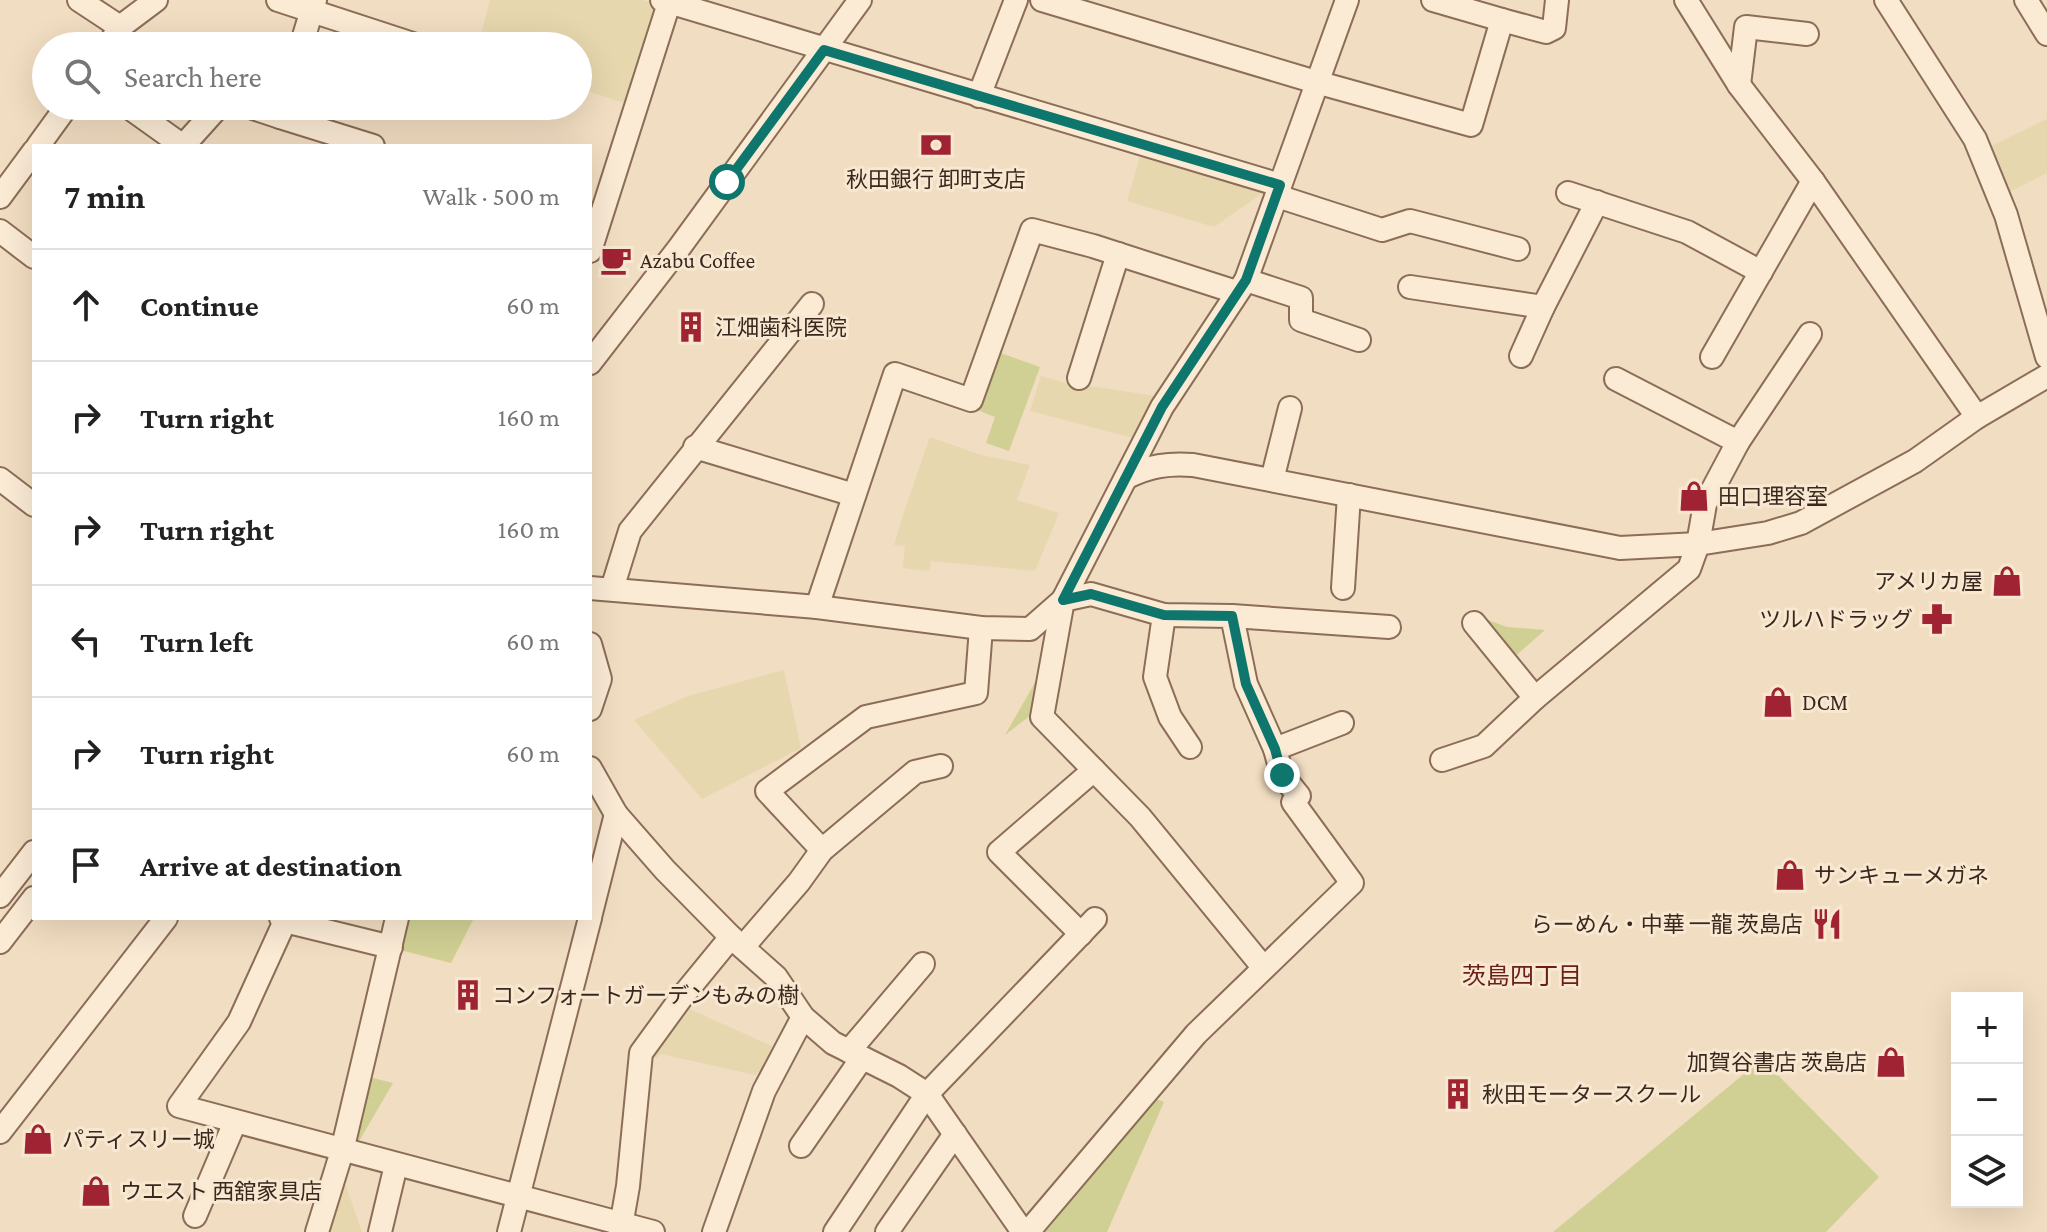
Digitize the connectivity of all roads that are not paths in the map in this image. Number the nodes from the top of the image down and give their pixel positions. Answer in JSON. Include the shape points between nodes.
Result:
{"nodes":[{"id":1,"x":79,"y":0,"type":"edge"},
{"id":2,"x":156,"y":0,"type":"edge"},
{"id":3,"x":278,"y":0,"type":"edge"},
{"id":4,"x":860,"y":0,"type":"edge"},
{"id":5,"x":1016,"y":0,"type":"edge"},
{"id":6,"x":1042,"y":0,"type":"edge"},
{"id":7,"x":1347,"y":0,"type":"edge"},
{"id":8,"x":1433,"y":0,"type":"edge"},
{"id":9,"x":1557,"y":0,"type":"edge"},
{"id":10,"x":1686,"y":0,"type":"edge"},
{"id":11,"x":1886,"y":0,"type":"edge"},
{"id":12,"x":2026,"y":0,"type":"edge"},
{"id":13,"x":667,"y":1,"type":"edge"},
{"id":14,"x":314,"y":6,"type":"edge"},
{"id":15,"x":1502,"y":20,"type":"junction"},
{"id":16,"x":109,"y":32,"type":"edge"},
{"id":17,"x":120,"y":32,"type":"edge"},
{"id":18,"x":306,"y":32,"type":"edge"},
{"id":19,"x":382,"y":32,"type":"edge"},
{"id":20,"x":1807,"y":34,"type":"dead end"},
{"id":21,"x":2047,"y":34,"type":"edge"},
{"id":22,"x":824,"y":50,"type":"junction"},
{"id":23,"x":1316,"y":82,"type":"junction"},
{"id":24,"x":1739,"y":85,"type":"junction"},
{"id":25,"x":979,"y":96,"type":"junction"},
{"id":26,"x":57,"y":120,"type":"edge"},
{"id":27,"x":147,"y":120,"type":"edge"},
{"id":28,"x":206,"y":120,"type":"edge"},
{"id":29,"x":305,"y":120,"type":"edge"},
{"id":30,"x":39,"y":144,"type":"edge"},
{"id":31,"x":180,"y":144,"type":"edge"},
{"id":32,"x":185,"y":144,"type":"edge"},
{"id":33,"x":368,"y":144,"type":"edge"},
{"id":34,"x":32,"y":154,"type":"edge"},
{"id":35,"x":1813,"y":181,"type":"junction"},
{"id":36,"x":1278,"y":191,"type":"junction"},
{"id":37,"x":1568,"y":193,"type":"dead end"},
{"id":38,"x":0,"y":197,"type":"edge"},
{"id":39,"x":1597,"y":202,"type":"junction"},
{"id":40,"x":596,"y":217,"type":"edge"},
{"id":41,"x":0,"y":231,"type":"edge"},
{"id":42,"x":592,"y":240,"type":"edge"},
{"id":43,"x":1518,"y":249,"type":"dead end"},
{"id":44,"x":1118,"y":254,"type":"junction"},
{"id":45,"x":32,"y":255,"type":"edge"},
{"id":46,"x":1761,"y":272,"type":"junction"},
{"id":47,"x":1241,"y":286,"type":"junction"},
{"id":48,"x":1410,"y":287,"type":"dead end"},
{"id":49,"x":812,"y":304,"type":"dead end"},
{"id":50,"x":1543,"y":307,"type":"junction"},
{"id":51,"x":1810,"y":334,"type":"dead end"},
{"id":52,"x":1359,"y":340,"type":"dead end"},
{"id":53,"x":1521,"y":356,"type":"dead end"},
{"id":54,"x":1712,"y":357,"type":"dead end"},
{"id":55,"x":2047,"y":357,"type":"edge"},
{"id":56,"x":592,"y":360,"type":"edge"},
{"id":57,"x":2047,"y":376,"type":"edge"},
{"id":58,"x":1079,"y":378,"type":"dead end"},
{"id":59,"x":1616,"y":379,"type":"dead end"},
{"id":60,"x":1290,"y":408,"type":"dead end"},
{"id":61,"x":1977,"y":417,"type":"junction"},
{"id":62,"x":1738,"y":442,"type":"junction"},
{"id":63,"x":695,"y":447,"type":"junction"},
{"id":64,"x":1127,"y":477,"type":"junction"},
{"id":65,"x":0,"y":479,"type":"edge"},
{"id":66,"x":1272,"y":480,"type":"junction"},
{"id":67,"x":854,"y":495,"type":"junction"},
{"id":68,"x":1349,"y":495,"type":"junction"},
{"id":69,"x":32,"y":503,"type":"edge"},
{"id":70,"x":1698,"y":544,"type":"junction"},
{"id":71,"x":1343,"y":588,"type":"dead end"},
{"id":72,"x":601,"y":589,"type":"edge"},
{"id":73,"x":1063,"y":600,"type":"junction"},
{"id":74,"x":817,"y":607,"type":"junction"},
{"id":75,"x":1164,"y":615,"type":"junction"},
{"id":76,"x":1232,"y":616,"type":"junction"},
{"id":77,"x":1474,"y":623,"type":"dead end"},
{"id":78,"x":1389,"y":627,"type":"dead end"},
{"id":79,"x":981,"y":628,"type":"junction"},
{"id":80,"x":592,"y":651,"type":"edge"},
{"id":81,"x":1535,"y":698,"type":"junction"},
{"id":82,"x":592,"y":703,"type":"edge"},
{"id":83,"x":1342,"y":723,"type":"dead end"},
{"id":84,"x":1190,"y":747,"type":"dead end"},
{"id":85,"x":1275,"y":749,"type":"junction"},
{"id":86,"x":1442,"y":760,"type":"dead end"},
{"id":87,"x":941,"y":766,"type":"dead end"},
{"id":88,"x":1094,"y":770,"type":"junction"},
{"id":89,"x":592,"y":772,"type":"edge"},
{"id":90,"x":616,"y":814,"type":"junction"},
{"id":91,"x":822,"y":850,"type":"junction"},
{"id":92,"x":32,"y":853,"type":"edge"},
{"id":93,"x":7,"y":871,"type":"edge"},
{"id":94,"x":0,"y":896,"type":"edge"},
{"id":95,"x":32,"y":901,"type":"edge"},
{"id":96,"x":592,"y":909,"type":"edge"},
{"id":97,"x":164,"y":920,"type":"edge"},
{"id":98,"x":283,"y":920,"type":"edge"},
{"id":99,"x":397,"y":920,"type":"edge"},
{"id":100,"x":589,"y":920,"type":"edge"},
{"id":101,"x":0,"y":942,"type":"edge"},
{"id":102,"x":737,"y":942,"type":"junction"},
{"id":103,"x":391,"y":947,"type":"junction"},
{"id":104,"x":923,"y":964,"type":"dead end"},
{"id":105,"x":1263,"y":967,"type":"junction"},
{"id":106,"x":803,"y":1017,"type":"junction"},
{"id":107,"x":856,"y":1054,"type":"junction"},
{"id":108,"x":927,"y":1094,"type":"junction"},
{"id":109,"x":235,"y":1122,"type":"junction"},
{"id":110,"x":0,"y":1132,"type":"edge"},
{"id":111,"x":955,"y":1134,"type":"junction"},
{"id":112,"x":801,"y":1146,"type":"dead end"},
{"id":113,"x":342,"y":1151,"type":"junction"},
{"id":114,"x":396,"y":1165,"type":"junction"},
{"id":115,"x":518,"y":1194,"type":"junction"},
{"id":116,"x":195,"y":1216,"type":"dead end"},
{"id":117,"x":621,"y":1228,"type":"edge"},
{"id":118,"x":317,"y":1232,"type":"edge"},
{"id":119,"x":380,"y":1232,"type":"edge"},
{"id":120,"x":509,"y":1232,"type":"edge"},
{"id":121,"x":653,"y":1232,"type":"edge"},
{"id":122,"x":714,"y":1232,"type":"edge"},
{"id":123,"x":835,"y":1232,"type":"edge"},
{"id":124,"x":887,"y":1232,"type":"edge"},
{"id":125,"x":1026,"y":1232,"type":"edge"}],
"edges":[{"from":1,"to":16,"type":"street"},
{"from":2,"to":17,"type":"street"},
{"from":3,"to":14,"type":"street"},
{"from":4,"to":22,"type":"street"},
{"from":5,"to":25,"type":"street"},
{"from":6,"to":23,"type":"street"},
{"from":7,"to":23,"type":"street"},
{"from":8,"to":15,"type":"street"},
{"from":9,"to":15,"type":"street","via":[[1554,28],[1546,32]]},
{"from":10,"to":24,"type":"street"},
{"from":11,"to":55,"type":"street","via":[[1975,139],[2006,215]]},
{"from":12,"to":21,"type":"street"},
{"from":13,"to":22,"type":"street"},
{"from":13,"to":40,"type":"street"},
{"from":14,"to":18,"type":"street"},
{"from":14,"to":19,"type":"street"},
{"from":15,"to":23,"type":"street","via":[[1471,125]]},
{"from":20,"to":24,"type":"street","via":[[1746,27]]},
{"from":22,"to":25,"type":"street"},
{"from":22,"to":56,"type":"street"},
{"from":23,"to":36,"type":"street"},
{"from":24,"to":35,"type":"street"},
{"from":25,"to":36,"type":"street"},
{"from":26,"to":30,"type":"street"},
{"from":27,"to":31,"type":"street"},
{"from":28,"to":32,"type":"street"},
{"from":29,"to":33,"type":"street"},
{"from":34,"to":38,"type":"street"},
{"from":35,"to":46,"type":"street"},
{"from":35,"to":61,"type":"street"},
{"from":36,"to":43,"type":"street","via":[[1382,230],[1410,221]]},
{"from":36,"to":47,"type":"street"},
{"from":37,"to":39,"type":"street"},
{"from":39,"to":46,"type":"street","via":[[1687,232]]},
{"from":39,"to":50,"type":"street"},
{"from":40,"to":42,"type":"street"},
{"from":41,"to":45,"type":"street"},
{"from":44,"to":47,"type":"street"},
{"from":44,"to":58,"type":"street"},
{"from":44,"to":67,"type":"street","via":[[1032,230],[971,400],[895,374]]},
{"from":46,"to":54,"type":"street"},
{"from":47,"to":52,"type":"street","via":[[1301,298],[1301,320]]},
{"from":47,"to":64,"type":"street","via":[[1162,407]]},
{"from":48,"to":50,"type":"street"},
{"from":49,"to":63,"type":"street"},
{"from":50,"to":53,"type":"street"},
{"from":51,"to":62,"type":"street"},
{"from":57,"to":61,"type":"street"},
{"from":59,"to":62,"type":"street"},
{"from":60,"to":66,"type":"street"},
{"from":61,"to":70,"type":"street","via":[[1915,461],[1801,523]]},
{"from":62,"to":70,"type":"street","via":[[1705,504]]},
{"from":63,"to":67,"type":"street"},
{"from":63,"to":72,"type":"street","via":[[630,531]]},
{"from":64,"to":66,"type":"street","via":[[1170,464]]},
{"from":64,"to":73,"type":"street"},
{"from":65,"to":69,"type":"street"},
{"from":66,"to":68,"type":"street"},
{"from":67,"to":74,"type":"street"},
{"from":68,"to":70,"type":"street","via":[[1620,548]]},
{"from":68,"to":71,"type":"street"},
{"from":70,"to":81,"type":"street","via":[[1689,569]]},
{"from":72,"to":74,"type":"street"},
{"from":73,"to":75,"type":"street","via":[[1091,594]]},
{"from":73,"to":79,"type":"street","via":[[1030,629]]},
{"from":73,"to":88,"type":"street","via":[[1042,717]]},
{"from":74,"to":79,"type":"street"},
{"from":75,"to":76,"type":"street"},
{"from":75,"to":84,"type":"street","via":[[1155,677],[1170,717]]},
{"from":76,"to":78,"type":"street"},
{"from":76,"to":85,"type":"street","via":[[1246,684]]},
{"from":77,"to":81,"type":"street"},
{"from":79,"to":91,"type":"street","via":[[976,693],[866,717],[767,791]]},
{"from":80,"to":82,"type":"street","via":[[600,679]]},
{"from":81,"to":86,"type":"street","via":[[1484,746]]},
{"from":83,"to":85,"type":"street"},
{"from":85,"to":105,"type":"street","via":[[1282,775],[1299,796],[1293,802],[1352,883]]},
{"from":87,"to":91,"type":"street","via":[[915,772]]},
{"from":88,"to":105,"type":"street","via":[[1140,817]]},
{"from":88,"to":108,"type":"street","via":[[999,852],[1088,927]]},
{"from":89,"to":90,"type":"street"},
{"from":90,"to":96,"type":"street"},
{"from":90,"to":102,"type":"street"},
{"from":91,"to":102,"type":"street","via":[[799,882]]},
{"from":92,"to":93,"type":"street"},
{"from":93,"to":94,"type":"street"},
{"from":95,"to":101,"type":"street"},
{"from":97,"to":110,"type":"street"},
{"from":98,"to":103,"type":"street"},
{"from":98,"to":109,"type":"street","via":[[239,1022],[179,1106]]},
{"from":99,"to":103,"type":"street"},
{"from":100,"to":115,"type":"street"},
{"from":102,"to":106,"type":"street","via":[[776,977]]},
{"from":102,"to":117,"type":"street","via":[[681,998],[641,1053]]},
{"from":103,"to":113,"type":"street"},
{"from":104,"to":107,"type":"street"},
{"from":105,"to":125,"type":"street","via":[[1196,1034]]},
{"from":106,"to":107,"type":"street","via":[[833,1043]]},
{"from":106,"to":122,"type":"street","via":[[764,1091]]},
{"from":107,"to":108,"type":"street"},
{"from":107,"to":112,"type":"street"},
{"from":108,"to":111,"type":"street"},
{"from":108,"to":123,"type":"street"},
{"from":109,"to":113,"type":"street"},
{"from":109,"to":116,"type":"street"},
{"from":111,"to":124,"type":"street"},
{"from":111,"to":125,"type":"street"},
{"from":113,"to":114,"type":"street"},
{"from":113,"to":118,"type":"street"},
{"from":114,"to":115,"type":"street"},
{"from":114,"to":119,"type":"street"},
{"from":115,"to":117,"type":"street"},
{"from":115,"to":120,"type":"street"},
{"from":117,"to":121,"type":"street"}]}
